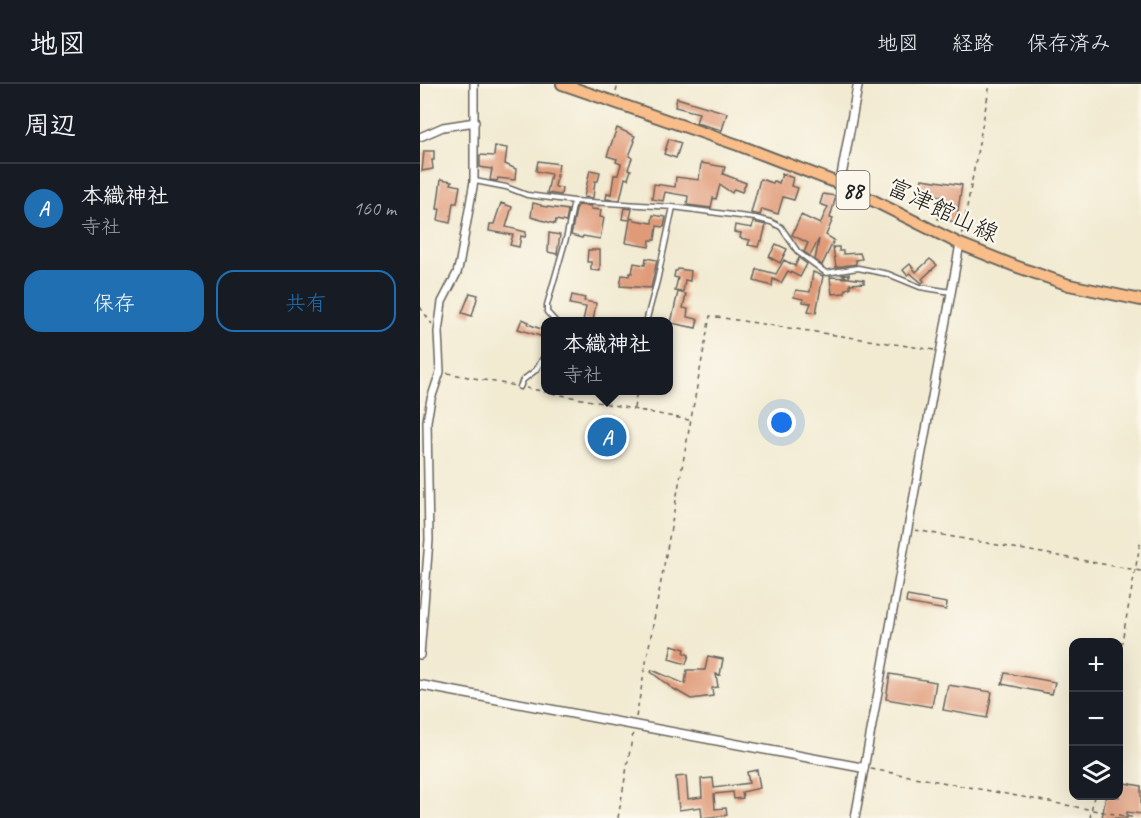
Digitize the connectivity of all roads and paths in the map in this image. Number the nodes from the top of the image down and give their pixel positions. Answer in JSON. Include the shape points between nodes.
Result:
{"nodes":[{"id":1,"x":474,"y":84,"type":"edge"},
{"id":2,"x":561,"y":84,"type":"edge"},
{"id":3,"x":858,"y":84,"type":"edge"},
{"id":4,"x":990,"y":84,"type":"edge"},
{"id":5,"x":475,"y":122,"type":"junction"},
{"id":6,"x":420,"y":137,"type":"edge"},
{"id":7,"x":474,"y":181,"type":"junction"},
{"id":8,"x":840,"y":184,"type":"junction"},
{"id":9,"x":574,"y":201,"type":"junction"},
{"id":10,"x":673,"y":207,"type":"junction"},
{"id":11,"x":960,"y":244,"type":"junction"},
{"id":12,"x":951,"y":292,"type":"junction"},
{"id":13,"x":1141,"y":300,"type":"edge"},
{"id":14,"x":420,"y":307,"type":"edge"},
{"id":15,"x":552,"y":317,"type":"edge"},
{"id":16,"x":647,"y":317,"type":"edge"},
{"id":17,"x":438,"y":332,"type":"junction"},
{"id":18,"x":941,"y":351,"type":"junction"},
{"id":19,"x":541,"y":362,"type":"edge"},
{"id":20,"x":440,"y":372,"type":"junction"},
{"id":21,"x":520,"y":387,"type":"junction"},
{"id":22,"x":541,"y":391,"type":"edge"},
{"id":23,"x":561,"y":395,"type":"edge"},
{"id":24,"x":636,"y":395,"type":"edge"},
{"id":25,"x":634,"y":409,"type":"junction"},
{"id":26,"x":423,"y":419,"type":"edge"},
{"id":27,"x":691,"y":420,"type":"junction"},
{"id":28,"x":908,"y":529,"type":"junction"},
{"id":29,"x":1141,"y":539,"type":"edge"},
{"id":30,"x":1135,"y":570,"type":"junction"},
{"id":31,"x":1141,"y":571,"type":"edge"},
{"id":32,"x":1123,"y":640,"type":"edge"},
{"id":33,"x":420,"y":655,"type":"edge"},
{"id":34,"x":420,"y":685,"type":"edge"},
{"id":35,"x":635,"y":724,"type":"junction"},
{"id":36,"x":864,"y":768,"type":"junction"},
{"id":37,"x":1093,"y":800,"type":"edge"},
{"id":38,"x":1091,"y":810,"type":"junction"},
{"id":39,"x":618,"y":818,"type":"edge"},
{"id":40,"x":855,"y":818,"type":"edge"},
{"id":41,"x":1090,"y":818,"type":"edge"},
{"id":42,"x":1136,"y":818,"type":"edge"}],
"edges":[{"from":1,"to":5,"type":"street"},
{"from":2,"to":8,"type":"main road","name":"富津館山線","number":"88"},
{"from":3,"to":8,"type":"street"},
{"from":4,"to":11,"type":"path"},
{"from":5,"to":6,"type":"street","via":[[443,127]]},
{"from":5,"to":7,"type":"street"},
{"from":7,"to":9,"type":"lane","via":[[527,195]]},
{"from":7,"to":17,"type":"street","via":[[460,261],[441,302]]},
{"from":8,"to":11,"type":"main road","name":"富津館山線","number":"88"},
{"from":9,"to":10,"type":"lane"},
{"from":9,"to":15,"type":"lane","via":[[547,305]]},
{"from":10,"to":12,"type":"lane","via":[[771,222],[781,227],[798,252],[826,273],[858,268]]},
{"from":10,"to":16,"type":"lane"},
{"from":11,"to":12,"type":"street"},
{"from":11,"to":13,"type":"main road","name":"富津館山線","number":"88","via":[[1069,285]]},
{"from":12,"to":18,"type":"street"},
{"from":14,"to":17,"type":"path"},
{"from":17,"to":20,"type":"street"},
{"from":18,"to":27,"type":"path","via":[[710,316]]},
{"from":18,"to":28,"type":"street"},
{"from":19,"to":21,"type":"lane"},
{"from":20,"to":21,"type":"path"},
{"from":20,"to":26,"type":"street"},
{"from":21,"to":22,"type":"path"},
{"from":23,"to":25,"type":"path"},
{"from":24,"to":25,"type":"path"},
{"from":25,"to":27,"type":"path"},
{"from":26,"to":33,"type":"street","via":[[429,540]]},
{"from":27,"to":35,"type":"path"},
{"from":28,"to":30,"type":"path"},
{"from":28,"to":36,"type":"street"},
{"from":29,"to":30,"type":"path"},
{"from":30,"to":31,"type":"path"},
{"from":30,"to":32,"type":"path"},
{"from":34,"to":35,"type":"street"},
{"from":35,"to":36,"type":"street"},
{"from":35,"to":39,"type":"path"},
{"from":36,"to":38,"type":"path"},
{"from":36,"to":40,"type":"street"},
{"from":37,"to":38,"type":"path"},
{"from":38,"to":41,"type":"path"},
{"from":38,"to":42,"type":"path"}]}
